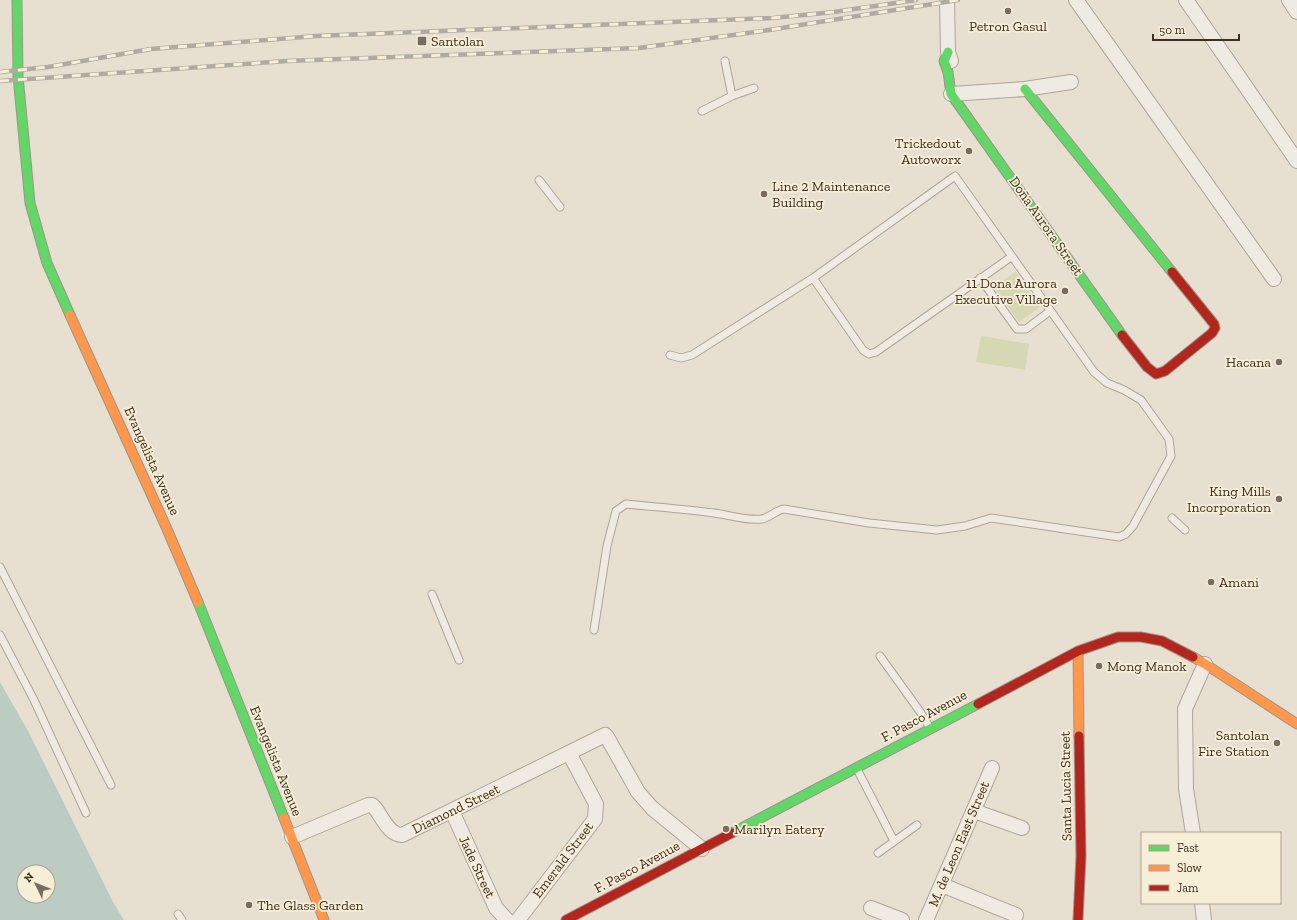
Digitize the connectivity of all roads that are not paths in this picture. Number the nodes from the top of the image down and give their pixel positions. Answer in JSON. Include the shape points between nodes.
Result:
{"nodes":[{"id":1,"x":17,"y":0,"type":"edge"},
{"id":2,"x":948,"y":0,"type":"edge"},
{"id":3,"x":1076,"y":0,"type":"edge"},
{"id":4,"x":1186,"y":0,"type":"edge"},
{"id":5,"x":1289,"y":0,"type":"edge"},
{"id":6,"x":1297,"y":12,"type":"edge"},
{"id":7,"x":725,"y":60,"type":"dead end"},
{"id":8,"x":948,"y":72,"type":"joint"},
{"id":9,"x":1070,"y":82,"type":"dead end"},
{"id":10,"x":754,"y":88,"type":"dead end"},
{"id":11,"x":1025,"y":89,"type":"junction"},
{"id":12,"x":951,"y":94,"type":"junction"},
{"id":13,"x":732,"y":96,"type":"junction"},
{"id":14,"x":702,"y":111,"type":"dead end"},
{"id":15,"x":1297,"y":161,"type":"edge"},
{"id":16,"x":539,"y":180,"type":"dead end"},
{"id":17,"x":560,"y":207,"type":"dead end"},
{"id":18,"x":1011,"y":257,"type":"junction"},
{"id":19,"x":813,"y":278,"type":"junction"},
{"id":20,"x":980,"y":278,"type":"junction"},
{"id":21,"x":1274,"y":279,"type":"dead end"},
{"id":22,"x":1050,"y":311,"type":"junction"},
{"id":23,"x":670,"y":355,"type":"dead end"},
{"id":24,"x":1172,"y":518,"type":"dead end"},
{"id":25,"x":1185,"y":530,"type":"dead end"},
{"id":26,"x":0,"y":568,"type":"edge"},
{"id":27,"x":432,"y":594,"type":"dead end"},
{"id":28,"x":594,"y":630,"type":"dead end"},
{"id":29,"x":0,"y":636,"type":"edge"},
{"id":30,"x":1078,"y":651,"type":"junction"},
{"id":31,"x":880,"y":656,"type":"dead end"},
{"id":32,"x":459,"y":660,"type":"dead end"},
{"id":33,"x":1206,"y":664,"type":"junction"},
{"id":34,"x":1297,"y":724,"type":"edge"},
{"id":35,"x":930,"y":729,"type":"junction"},
{"id":36,"x":569,"y":753,"type":"junction"},
{"id":37,"x":856,"y":767,"type":"junction"},
{"id":38,"x":992,"y":768,"type":"dead end"},
{"id":39,"x":111,"y":785,"type":"dead end"},
{"id":40,"x":452,"y":811,"type":"junction"},
{"id":41,"x":974,"y":811,"type":"junction"},
{"id":42,"x":86,"y":813,"type":"dead end"},
{"id":43,"x":917,"y":825,"type":"dead end"},
{"id":44,"x":1022,"y":828,"type":"dead end"},
{"id":45,"x":1193,"y":832,"type":"edge"},
{"id":46,"x":292,"y":837,"type":"junction"},
{"id":47,"x":894,"y":841,"type":"junction"},
{"id":48,"x":702,"y":849,"type":"junction"},
{"id":49,"x":878,"y":853,"type":"dead end"},
{"id":50,"x":942,"y":885,"type":"junction"},
{"id":51,"x":1202,"y":904,"type":"edge"},
{"id":52,"x":871,"y":908,"type":"dead end"},
{"id":53,"x":1016,"y":915,"type":"dead end"},
{"id":54,"x":320,"y":916,"type":"edge"},
{"id":55,"x":507,"y":920,"type":"edge"},
{"id":56,"x":518,"y":920,"type":"edge"},
{"id":57,"x":566,"y":920,"type":"edge"},
{"id":58,"x":902,"y":920,"type":"edge"},
{"id":59,"x":926,"y":920,"type":"edge"},
{"id":60,"x":1078,"y":920,"type":"edge"},
{"id":61,"x":1204,"y":920,"type":"edge"}],
"edges":[{"from":1,"to":46,"type":"street","name":"Evangelista Avenue","via":[[18,76],[30,203],[45,256],[185,570]]},
{"from":2,"to":8,"type":"street","name":"Doña Aurora Street","via":[[948,52],[951,62]]},
{"from":3,"to":21,"type":"street"},
{"from":4,"to":15,"type":"street"},
{"from":5,"to":6,"type":"street"},
{"from":7,"to":13,"type":"lane"},
{"from":8,"to":12,"type":"street","name":"Doña Aurora Street"},
{"from":9,"to":11,"type":"street"},
{"from":10,"to":13,"type":"lane"},
{"from":11,"to":12,"type":"street"},
{"from":11,"to":12,"type":"street","name":"Doña Aurora Street","via":[[1214,324],[1212,333],[1164,371],[1156,374],[1136,354]]},
{"from":13,"to":14,"type":"lane"},
{"from":16,"to":17,"type":"lane"},
{"from":18,"to":19,"type":"lane","via":[[955,176]]},
{"from":18,"to":20,"type":"lane"},
{"from":18,"to":22,"type":"lane"},
{"from":19,"to":20,"type":"lane","via":[[863,350],[869,354],[876,352]]},
{"from":19,"to":23,"type":"lane","via":[[692,355],[681,358]]},
{"from":20,"to":22,"type":"lane","via":[[1017,329],[1026,329]]},
{"from":22,"to":28,"type":"lane","via":[[1094,372],[1106,383],[1141,400],[1169,439],[1171,456],[1133,526],[1126,534],[1119,537],[991,518],[965,526],[937,530],[869,523],[784,509],[762,519],[745,519],[716,513],[626,504],[616,510],[607,546]]},
{"from":24,"to":25,"type":"lane"},
{"from":26,"to":39,"type":"lane"},
{"from":27,"to":32,"type":"lane"},
{"from":29,"to":42,"type":"lane","via":[[34,700]]},
{"from":30,"to":33,"type":"street","name":"F. Pasco Avenue","via":[[1118,636],[1141,637],[1162,641]]},
{"from":30,"to":35,"type":"street","name":"F. Pasco Avenue"},
{"from":30,"to":60,"type":"street","name":"Santa Lucia Street","via":[[1081,791],[1081,893]]},
{"from":31,"to":35,"type":"lane"},
{"from":33,"to":34,"type":"street","name":"F. Pasco Avenue"},
{"from":33,"to":45,"type":"street","via":[[1185,709],[1186,789]]},
{"from":35,"to":37,"type":"street","name":"F. Pasco Avenue"},
{"from":36,"to":40,"type":"street","name":"Diamond Street"},
{"from":36,"to":48,"type":"street","name":"Diamond Street","via":[[605,735],[638,792],[652,808]]},
{"from":36,"to":56,"type":"street","name":"Emerald Street","via":[[596,804],[595,819]]},
{"from":37,"to":47,"type":"lane"},
{"from":37,"to":48,"type":"street","name":"F. Pasco Avenue"},
{"from":38,"to":41,"type":"street","name":"M. de Leon East Street"},
{"from":40,"to":46,"type":"street","name":"Diamond Street","via":[[402,835],[396,835],[375,808],[368,805]]},
{"from":40,"to":55,"type":"street","name":"Jade Street","via":[[496,908]]},
{"from":41,"to":44,"type":"street"},
{"from":41,"to":50,"type":"street","name":"M. de Leon East Street"},
{"from":43,"to":47,"type":"lane"},
{"from":46,"to":54,"type":"street","name":"Evangelista Avenue"},
{"from":47,"to":49,"type":"lane"},
{"from":48,"to":57,"type":"street","name":"F. Pasco Avenue"},
{"from":50,"to":53,"type":"street"},
{"from":50,"to":59,"type":"street","name":"M. de Leon East Street"},
{"from":51,"to":61,"type":"street"},
{"from":52,"to":58,"type":"street"}]}
